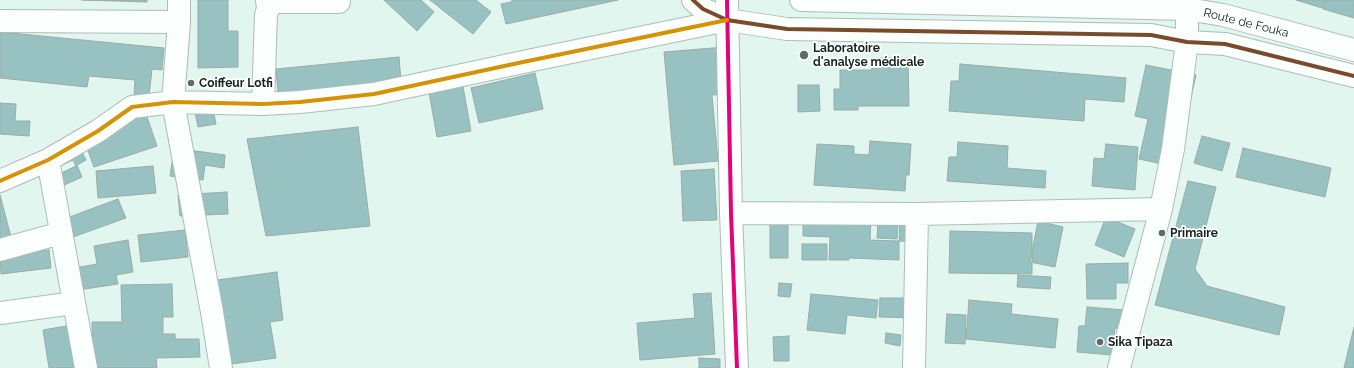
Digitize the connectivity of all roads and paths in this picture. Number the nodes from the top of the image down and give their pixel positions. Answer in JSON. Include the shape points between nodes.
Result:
{"nodes":[{"id":1,"x":179,"y":0,"type":"edge"},
{"id":2,"x":693,"y":0,"type":"edge"},
{"id":3,"x":801,"y":0,"type":"edge"},
{"id":4,"x":892,"y":1,"type":"edge"},
{"id":5,"x":339,"y":2,"type":"dead end"},
{"id":6,"x":267,"y":5,"type":"edge"},
{"id":7,"x":1187,"y":5,"type":"edge"},
{"id":8,"x":727,"y":10,"type":"edge"},
{"id":9,"x":0,"y":21,"type":"edge"},
{"id":10,"x":179,"y":22,"type":"junction"},
{"id":11,"x":1187,"y":42,"type":"junction"},
{"id":12,"x":1354,"y":50,"type":"edge"},
{"id":13,"x":1354,"y":76,"type":"edge"},
{"id":14,"x":173,"y":102,"type":"junction"},
{"id":15,"x":263,"y":104,"type":"junction"},
{"id":16,"x":48,"y":160,"type":"junction"},
{"id":17,"x":0,"y":181,"type":"edge"},
{"id":18,"x":1161,"y":209,"type":"junction"},
{"id":19,"x":732,"y":213,"type":"junction"},
{"id":20,"x":917,"y":214,"type":"junction"},
{"id":21,"x":62,"y":233,"type":"junction"},
{"id":22,"x":0,"y":250,"type":"edge"},
{"id":23,"x":74,"y":303,"type":"junction"},
{"id":24,"x":0,"y":313,"type":"edge"},
{"id":25,"x":86,"y":368,"type":"edge"},
{"id":26,"x":221,"y":368,"type":"edge"},
{"id":27,"x":737,"y":368,"type":"edge"},
{"id":28,"x":914,"y":368,"type":"edge"},
{"id":29,"x":1119,"y":368,"type":"edge"}],
"edges":[{"from":1,"to":10,"type":"street"},
{"from":2,"to":8,"type":"street","via":[[703,9]]},
{"from":3,"to":4,"type":"street","name":"Route de Fouka"},
{"from":4,"to":7,"type":"street","name":"Route de Fouka"},
{"from":5,"to":6,"type":"street","via":[[278,2]]},
{"from":6,"to":15,"type":"street"},
{"from":7,"to":11,"type":"street"},
{"from":7,"to":12,"type":"street","name":"Route de Fouka"},
{"from":8,"to":11,"type":"street","via":[[787,29],[1151,35]]},
{"from":8,"to":15,"type":"street","via":[[530,60],[374,94]]},
{"from":8,"to":19,"type":"street"},
{"from":9,"to":10,"type":"street"},
{"from":10,"to":14,"type":"street"},
{"from":11,"to":13,"type":"street","via":[[1225,44]]},
{"from":11,"to":18,"type":"street","via":[[1173,149]]},
{"from":14,"to":15,"type":"street"},
{"from":14,"to":16,"type":"street","via":[[132,107],[98,131]]},
{"from":14,"to":26,"type":"street"},
{"from":16,"to":17,"type":"street"},
{"from":16,"to":21,"type":"street"},
{"from":18,"to":20,"type":"street"},
{"from":18,"to":29,"type":"street"},
{"from":19,"to":20,"type":"street"},
{"from":19,"to":27,"type":"street"},
{"from":20,"to":28,"type":"street"},
{"from":21,"to":22,"type":"street"},
{"from":21,"to":23,"type":"street"},
{"from":23,"to":24,"type":"street"},
{"from":23,"to":25,"type":"street"}]}
